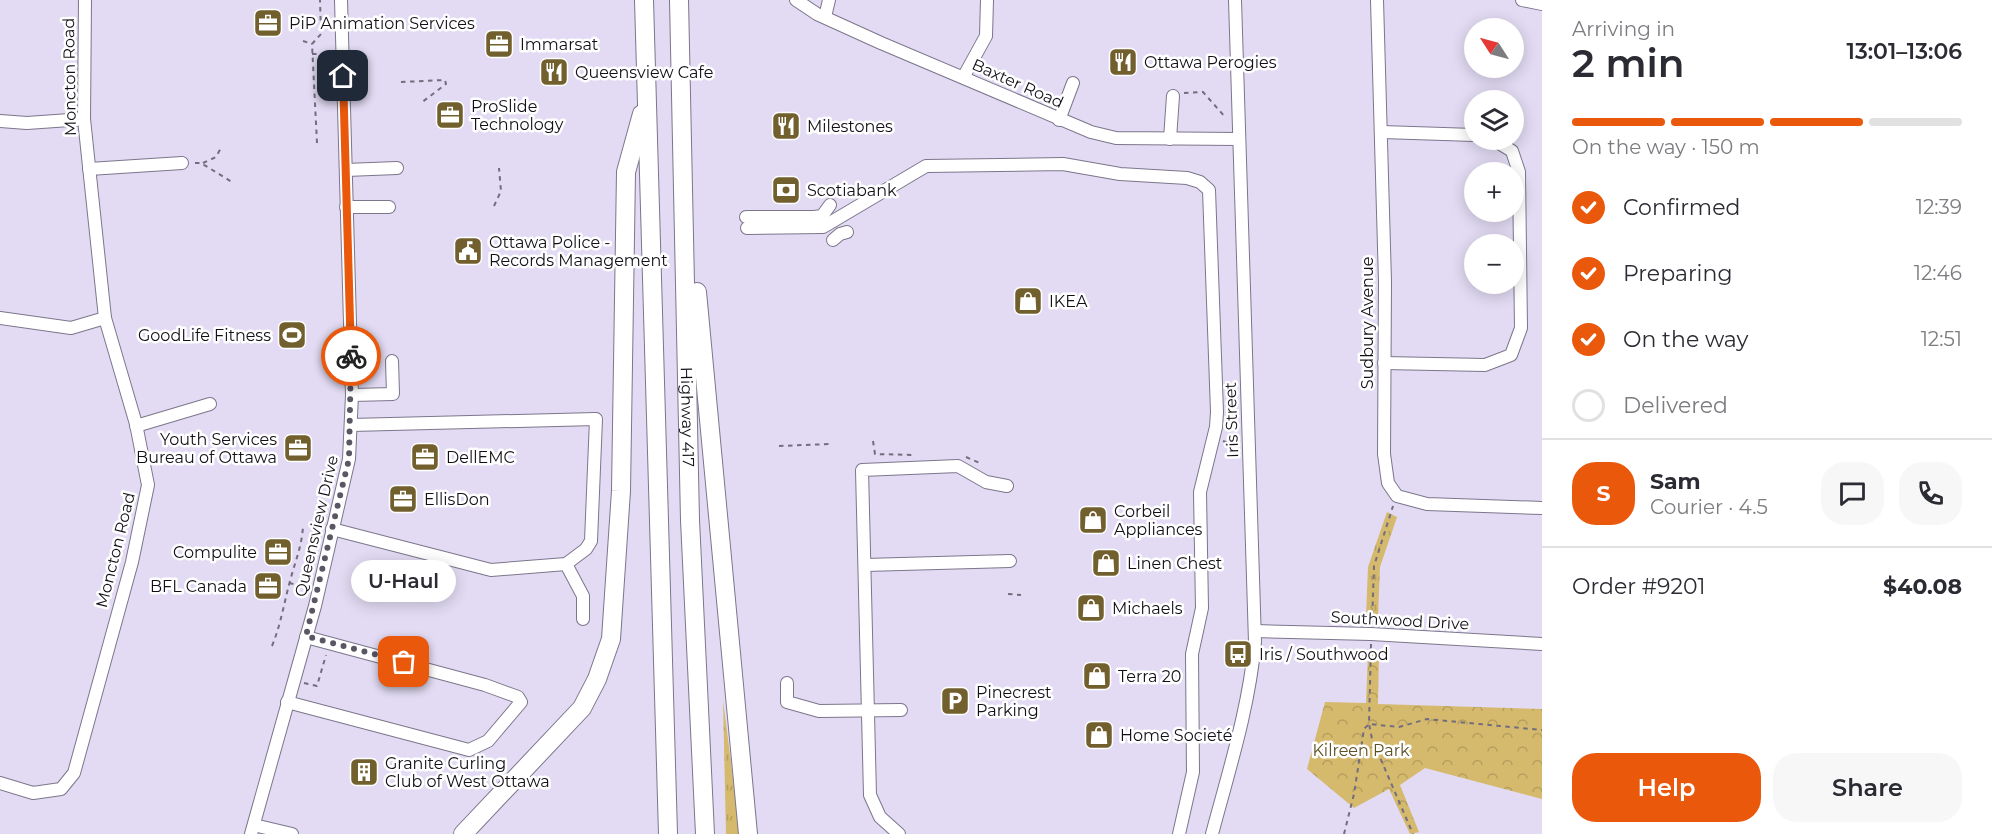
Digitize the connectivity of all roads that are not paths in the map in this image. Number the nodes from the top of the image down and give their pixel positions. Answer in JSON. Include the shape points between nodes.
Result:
{"nodes":[{"id":1,"x":85,"y":0,"type":"edge"},
{"id":2,"x":341,"y":0,"type":"edge"},
{"id":3,"x":644,"y":0,"type":"edge"},
{"id":4,"x":679,"y":0,"type":"edge"},
{"id":5,"x":796,"y":0,"type":"edge"},
{"id":6,"x":829,"y":0,"type":"edge"},
{"id":7,"x":987,"y":0,"type":"edge"},
{"id":8,"x":1235,"y":0,"type":"edge"},
{"id":9,"x":1377,"y":0,"type":"edge"},
{"id":10,"x":1522,"y":0,"type":"edge"},
{"id":11,"x":1542,"y":4,"type":"edge"},
{"id":12,"x":825,"y":17,"type":"junction"},
{"id":13,"x":964,"y":76,"type":"junction"},
{"id":14,"x":1073,"y":83,"type":"dead end"},
{"id":15,"x":647,"y":95,"type":"junction"},
{"id":16,"x":1173,"y":96,"type":"road end"},
{"id":17,"x":84,"y":120,"type":"junction"},
{"id":18,"x":1059,"y":120,"type":"junction"},
{"id":19,"x":0,"y":121,"type":"edge"},
{"id":20,"x":1382,"y":132,"type":"junction"},
{"id":21,"x":1464,"y":135,"type":"edge"},
{"id":22,"x":1170,"y":139,"type":"junction"},
{"id":23,"x":1239,"y":139,"type":"junction"},
{"id":24,"x":684,"y":149,"type":"junction"},
{"id":25,"x":1510,"y":150,"type":"edge"},
{"id":26,"x":182,"y":163,"type":"road end"},
{"id":27,"x":397,"y":168,"type":"dead end"},
{"id":28,"x":89,"y":169,"type":"junction"},
{"id":29,"x":346,"y":170,"type":"junction"},
{"id":30,"x":830,"y":205,"type":"dead end"},
{"id":31,"x":346,"y":207,"type":"junction"},
{"id":32,"x":389,"y":207,"type":"dead end"},
{"id":33,"x":848,"y":232,"type":"dead end"},
{"id":34,"x":833,"y":240,"type":"dead end"},
{"id":35,"x":0,"y":318,"type":"edge"},
{"id":36,"x":105,"y":318,"type":"junction"},
{"id":37,"x":392,"y":361,"type":"dead end"},
{"id":38,"x":1384,"y":363,"type":"junction"},
{"id":39,"x":352,"y":396,"type":"junction"},
{"id":40,"x":210,"y":404,"type":"dead end"},
{"id":41,"x":351,"y":424,"type":"junction"},
{"id":42,"x":136,"y":426,"type":"junction"},
{"id":43,"x":1007,"y":486,"type":"dead end"},
{"id":44,"x":1542,"y":508,"type":"edge"},
{"id":45,"x":332,"y":530,"type":"junction"},
{"id":46,"x":1010,"y":561,"type":"dead end"},
{"id":47,"x":566,"y":564,"type":"junction"},
{"id":48,"x":865,"y":565,"type":"junction"},
{"id":49,"x":583,"y":619,"type":"dead end"},
{"id":50,"x":1255,"y":631,"type":"junction"},
{"id":51,"x":306,"y":636,"type":"junction"},
{"id":52,"x":1542,"y":644,"type":"edge"},
{"id":53,"x":786,"y":683,"type":"dead end"},
{"id":54,"x":287,"y":702,"type":"junction"},
{"id":55,"x":867,"y":710,"type":"junction"},
{"id":56,"x":901,"y":710,"type":"dead end"},
{"id":57,"x":0,"y":783,"type":"edge"},
{"id":58,"x":253,"y":829,"type":"edge"},
{"id":59,"x":292,"y":834,"type":"edge"},
{"id":60,"x":463,"y":834,"type":"edge"},
{"id":61,"x":668,"y":834,"type":"edge"},
{"id":62,"x":705,"y":834,"type":"edge"},
{"id":63,"x":748,"y":834,"type":"edge"},
{"id":64,"x":899,"y":834,"type":"edge"},
{"id":65,"x":1179,"y":834,"type":"edge"},
{"id":66,"x":1212,"y":834,"type":"edge"}],
"edges":[{"from":1,"to":17,"type":"street","name":"Moncton Road"},
{"from":2,"to":29,"type":"street","name":"Queensview Drive"},
{"from":3,"to":15,"type":"highway"},
{"from":4,"to":24,"type":"highway","name":"Highway 417"},
{"from":5,"to":12,"type":"street","name":"Baxter Road"},
{"from":6,"to":12,"type":"street"},
{"from":7,"to":13,"type":"street","via":[[986,36]]},
{"from":8,"to":23,"type":"street","name":"Iris Street"},
{"from":9,"to":20,"type":"street","name":"Sudbury Avenue"},
{"from":10,"to":11,"type":"street"},
{"from":12,"to":13,"type":"street","name":"Baxter Road"},
{"from":13,"to":18,"type":"street","name":"Baxter Road"},
{"from":14,"to":18,"type":"street"},
{"from":15,"to":60,"type":"highway","via":[[626,172],[621,491],[611,639],[582,708]]},
{"from":15,"to":61,"type":"highway"},
{"from":16,"to":22,"type":"street"},
{"from":17,"to":19,"type":"street"},
{"from":17,"to":28,"type":"street","name":"Moncton Road"},
{"from":18,"to":22,"type":"street","name":"Baxter Road","via":[[1116,138]]},
{"from":20,"to":21,"type":"street"},
{"from":20,"to":38,"type":"street","name":"Sudbury Avenue"},
{"from":22,"to":23,"type":"street","name":"Baxter Road"},
{"from":23,"to":50,"type":"street","name":"Iris Street"},
{"from":24,"to":62,"type":"highway","name":"Highway 417","via":[[690,520]]},
{"from":24,"to":63,"type":"highway"},
{"from":25,"to":38,"type":"street","via":[[1519,172],[1521,328],[1511,355],[1485,365]]},
{"from":26,"to":28,"type":"street"},
{"from":27,"to":29,"type":"street"},
{"from":28,"to":36,"type":"street","name":"Moncton Road"},
{"from":29,"to":31,"type":"street","name":"Queensview Drive"},
{"from":30,"to":65,"type":"street","via":[[822,216],[747,222],[823,227],[926,166],[1063,164],[1120,174],[1194,179],[1209,190],[1217,412],[1200,492],[1202,608],[1192,654],[1194,772]]},
{"from":31,"to":32,"type":"street"},
{"from":31,"to":39,"type":"street","name":"Queensview Drive"},
{"from":33,"to":34,"type":"street"},
{"from":35,"to":36,"type":"street","via":[[71,328]]},
{"from":36,"to":42,"type":"street","name":"Moncton Road"},
{"from":37,"to":39,"type":"street","via":[[393,394]]},
{"from":38,"to":44,"type":"street","name":"Sudbury Avenue","via":[[1384,454],[1388,483],[1396,496],[1427,504]]},
{"from":39,"to":41,"type":"street","name":"Queensview Drive"},
{"from":40,"to":42,"type":"street"},
{"from":41,"to":45,"type":"street","name":"Queensview Drive","via":[[349,459]]},
{"from":41,"to":47,"type":"street","via":[[596,419],[591,541]]},
{"from":42,"to":57,"type":"street","name":"Moncton Road","via":[[148,485],[132,562],[74,773],[61,789],[33,793]]},
{"from":43,"to":48,"type":"street","via":[[986,482],[958,466],[862,470]]},
{"from":45,"to":47,"type":"street","via":[[491,570]]},
{"from":45,"to":51,"type":"street","name":"Queensview Drive"},
{"from":46,"to":48,"type":"street"},
{"from":47,"to":49,"type":"street","via":[[584,596]]},
{"from":48,"to":55,"type":"street"},
{"from":50,"to":52,"type":"street","name":"Southwood Drive"},
{"from":50,"to":66,"type":"street","name":"Iris Street","via":[[1253,673]]},
{"from":51,"to":54,"type":"street","name":"Queensview Drive"},
{"from":51,"to":54,"type":"street","via":[[485,685],[519,697],[521,702],[488,741],[469,750]]},
{"from":53,"to":55,"type":"street","via":[[788,702],[795,706],[819,711]]},
{"from":54,"to":58,"type":"street","name":"Queensview Drive"},
{"from":55,"to":56,"type":"street"},
{"from":55,"to":64,"type":"street","via":[[872,802],[885,823]]},
{"from":58,"to":59,"type":"street"}]}
